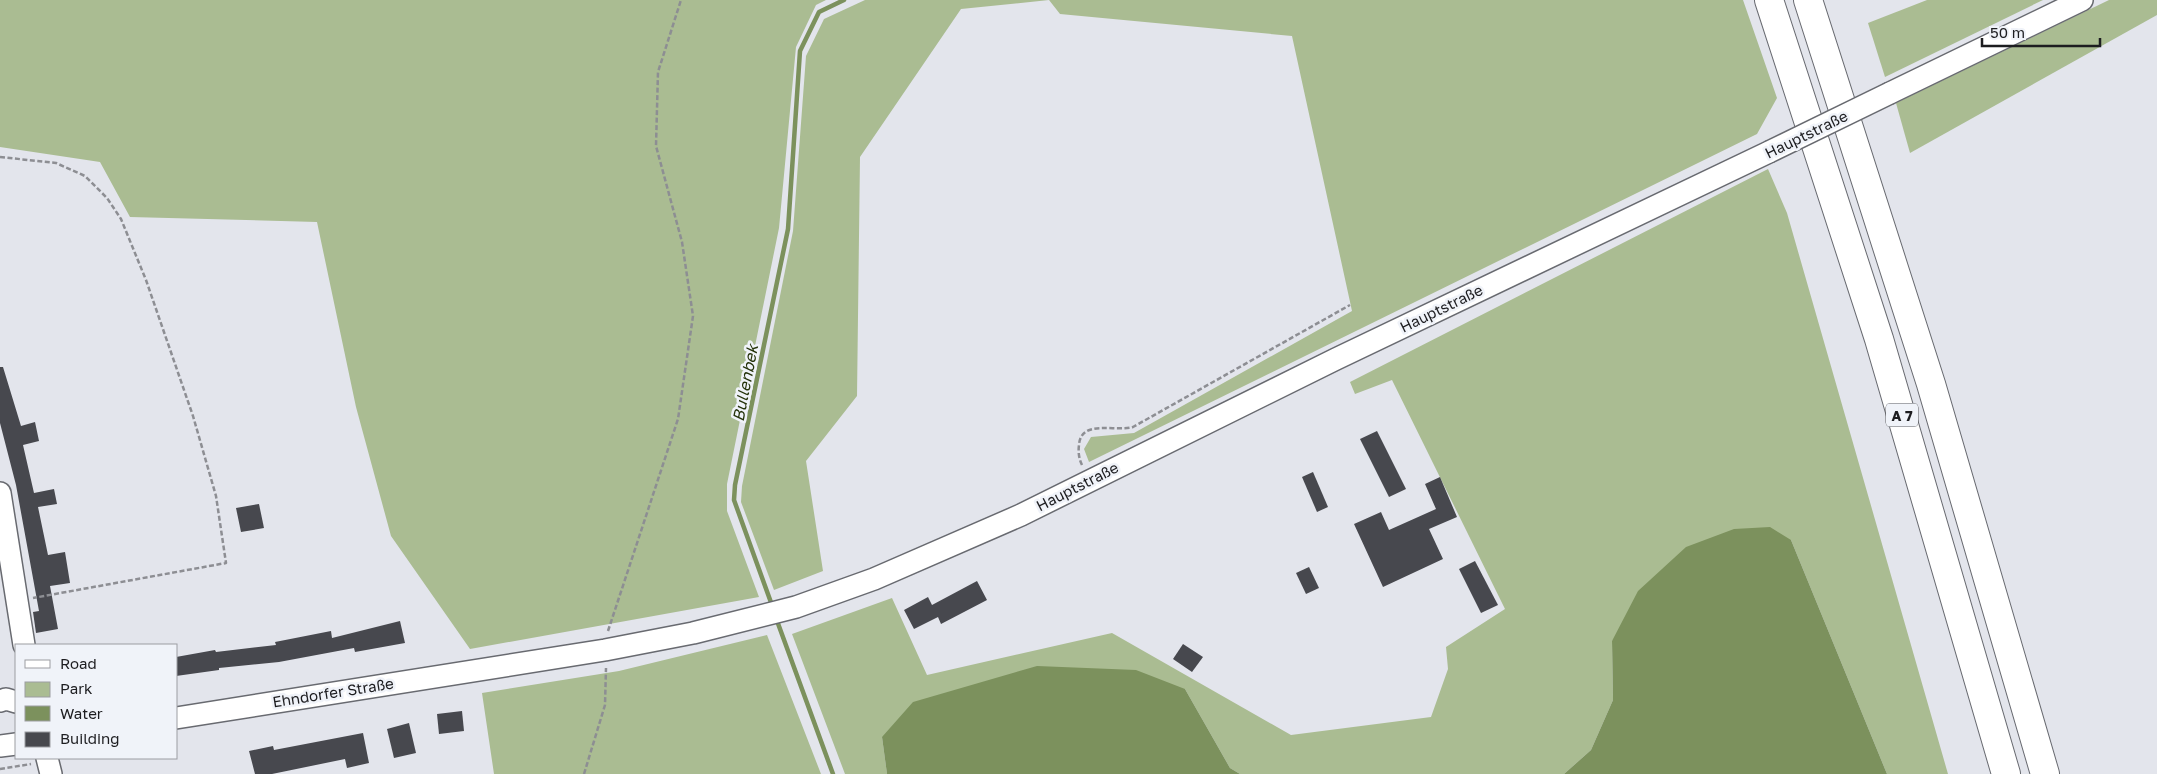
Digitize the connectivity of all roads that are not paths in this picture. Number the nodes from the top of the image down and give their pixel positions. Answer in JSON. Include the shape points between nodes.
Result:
{"nodes":[{"id":1,"x":1769,"y":0,"type":"edge"},
{"id":2,"x":1808,"y":0,"type":"edge"},
{"id":3,"x":2082,"y":0,"type":"edge"},
{"id":4,"x":0,"y":493,"type":"edge"},
{"id":5,"x":750,"y":620,"type":"joint"},
{"id":6,"x":24,"y":644,"type":"edge"},
{"id":7,"x":0,"y":701,"type":"edge"},
{"id":8,"x":15,"y":702,"type":"edge"},
{"id":9,"x":178,"y":718,"type":"edge"},
{"id":10,"x":15,"y":744,"type":"edge"},
{"id":11,"x":0,"y":746,"type":"edge"},
{"id":12,"x":47,"y":759,"type":"edge"},
{"id":13,"x":51,"y":774,"type":"edge"},
{"id":14,"x":2006,"y":774,"type":"edge"},
{"id":15,"x":2045,"y":774,"type":"edge"}],
"edges":[{"from":1,"to":14,"type":"highway","number":"A 7","via":[[1879,340]]},
{"from":2,"to":15,"type":"highway","number":"A 7","via":[[1931,384]]},
{"from":3,"to":5,"type":"street","name":"Hauptstraße","bridge":true,"via":[[1021,515],[874,579],[796,608]]},
{"from":4,"to":6,"type":"street"},
{"from":5,"to":9,"type":"street","name":"Ehndorfer Straße","via":[[605,650]]},
{"from":7,"to":8,"type":"street"},
{"from":10,"to":11,"type":"street"},
{"from":12,"to":13,"type":"street"}]}
